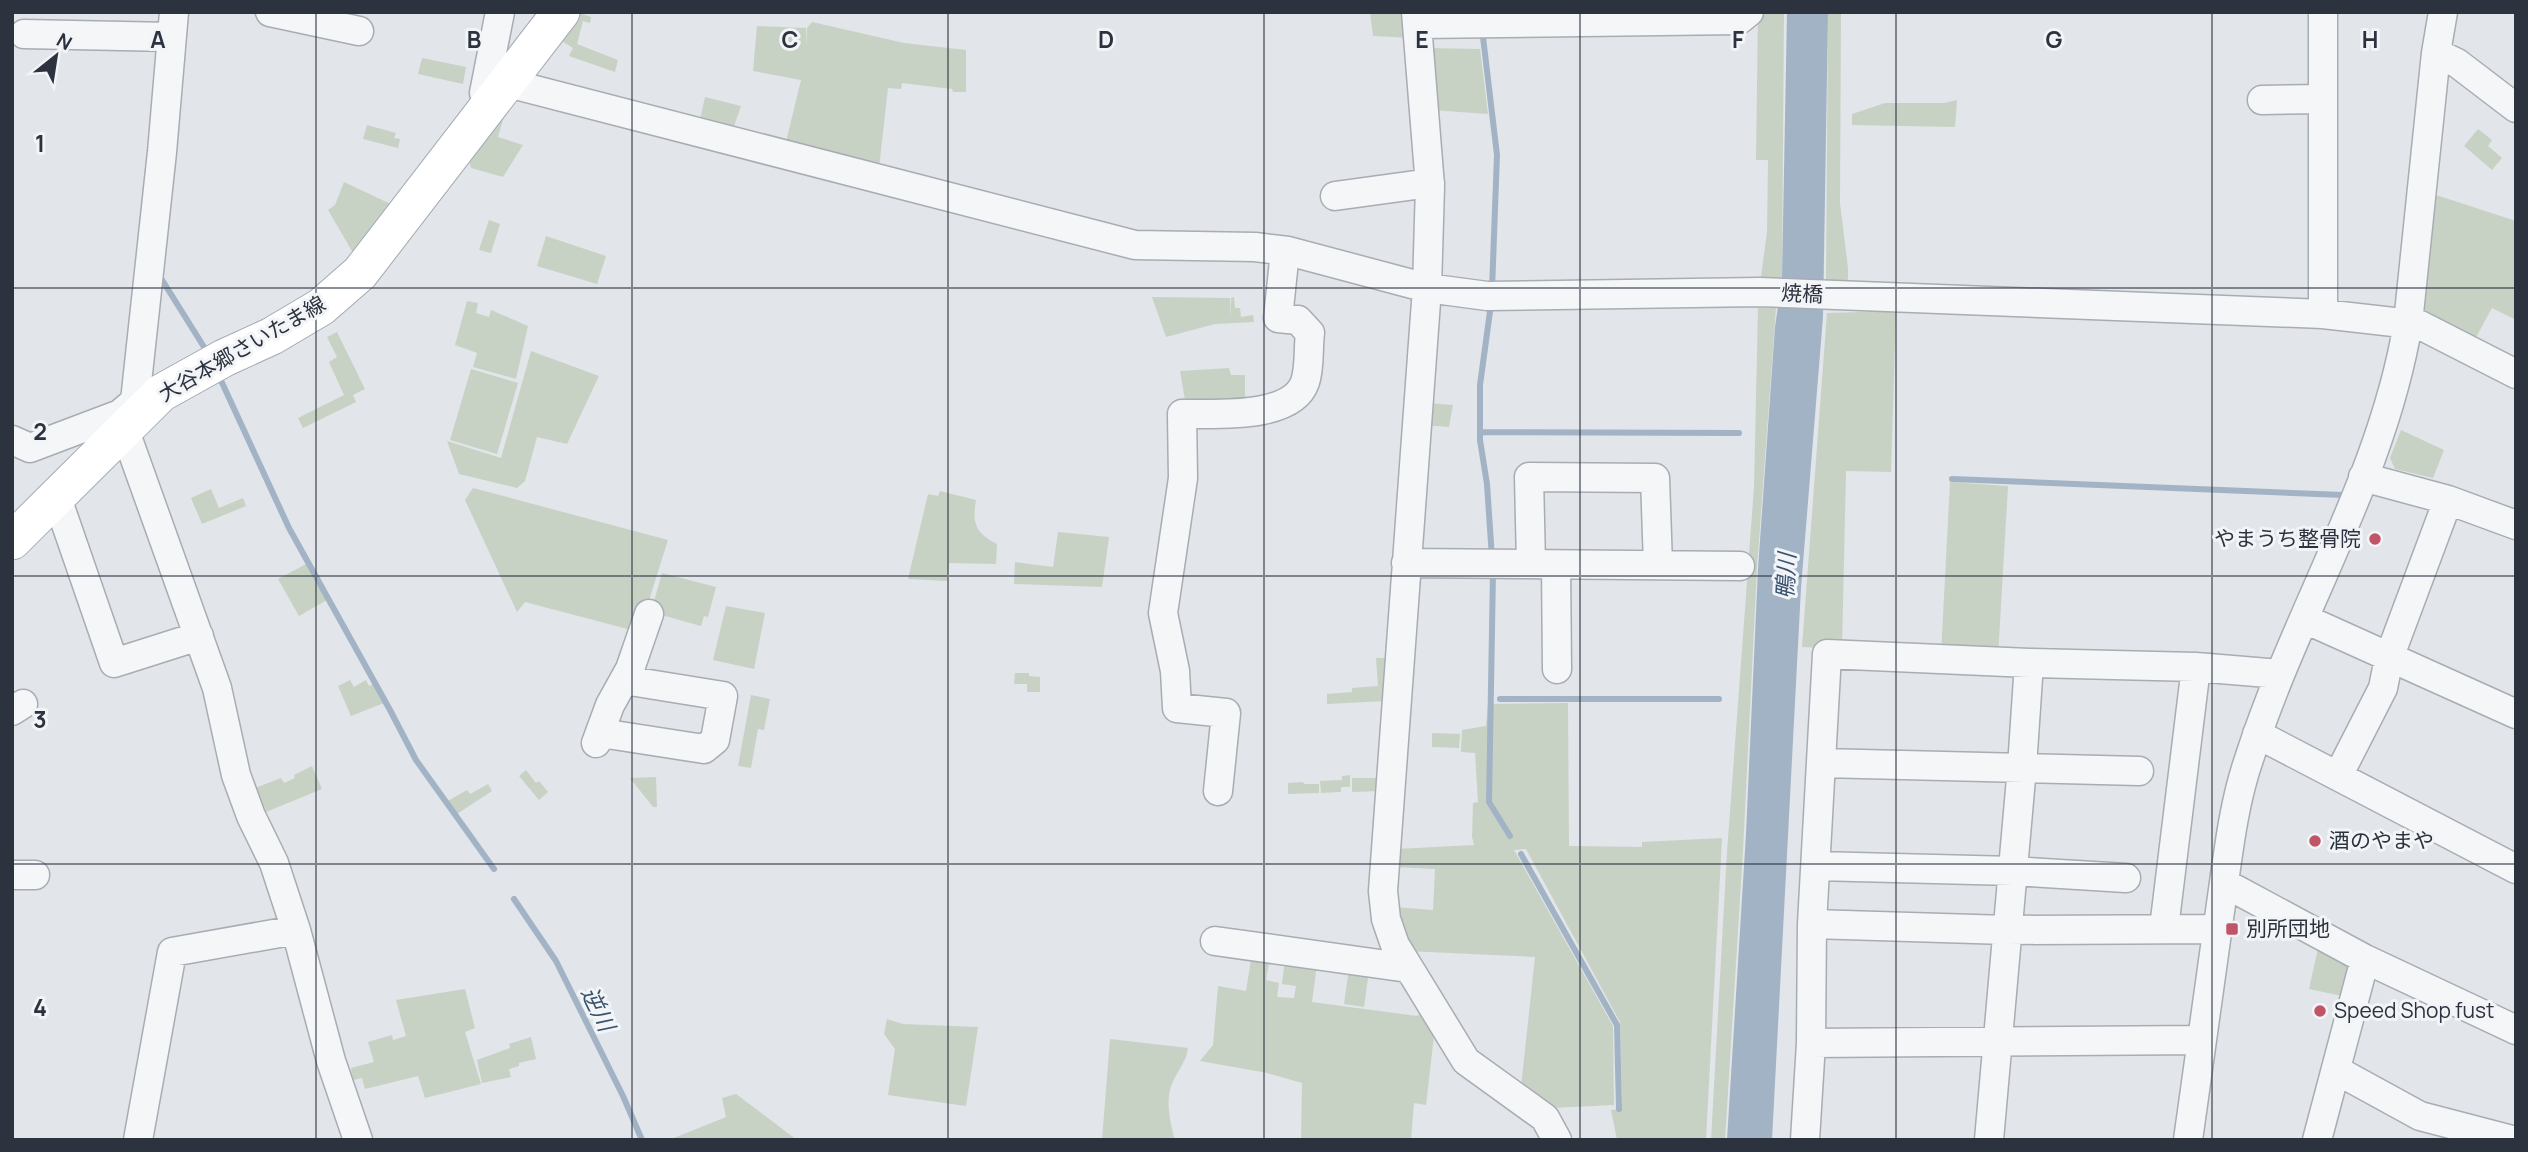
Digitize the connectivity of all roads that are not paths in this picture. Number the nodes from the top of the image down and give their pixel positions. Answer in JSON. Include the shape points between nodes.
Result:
{"nodes":[{"id":1,"x":270,"y":12,"type":"edge"},
{"id":2,"x":500,"y":12,"type":"edge"},
{"id":3,"x":561,"y":12,"type":"edge"},
{"id":4,"x":1749,"y":12,"type":"edge"},
{"id":5,"x":2323,"y":12,"type":"edge"},
{"id":6,"x":2444,"y":12,"type":"edge"},
{"id":7,"x":1652,"y":17,"type":"edge"},
{"id":8,"x":1417,"y":18,"type":"edge"},
{"id":9,"x":172,"y":25,"type":"edge"},
{"id":10,"x":359,"y":32,"type":"dead end"},
{"id":11,"x":24,"y":34,"type":"dead end"},
{"id":12,"x":2436,"y":53,"type":"junction"},
{"id":13,"x":498,"y":94,"type":"junction"},
{"id":14,"x":2323,"y":99,"type":"junction"},
{"id":15,"x":2262,"y":100,"type":"dead end"},
{"id":16,"x":2516,"y":108,"type":"edge"},
{"id":17,"x":1430,"y":183,"type":"junction"},
{"id":18,"x":1335,"y":196,"type":"dead end"},
{"id":19,"x":1288,"y":251,"type":"junction"},
{"id":20,"x":1427,"y":288,"type":"junction"},
{"id":21,"x":2323,"y":314,"type":"junction"},
{"id":22,"x":2408,"y":323,"type":"junction"},
{"id":23,"x":2516,"y":374,"type":"edge"},
{"id":24,"x":135,"y":413,"type":"junction"},
{"id":25,"x":18,"y":448,"type":"edge"},
{"id":26,"x":2363,"y":477,"type":"junction"},
{"id":27,"x":57,"y":498,"type":"junction"},
{"id":28,"x":2448,"y":500,"type":"junction"},
{"id":29,"x":2516,"y":525,"type":"edge"},
{"id":30,"x":12,"y":541,"type":"edge"},
{"id":31,"x":1406,"y":563,"type":"junction"},
{"id":32,"x":1543,"y":565,"type":"junction"},
{"id":33,"x":1658,"y":565,"type":"junction"},
{"id":34,"x":1740,"y":566,"type":"dead end"},
{"id":35,"x":649,"y":614,"type":"dead end"},
{"id":36,"x":2305,"y":619,"type":"junction"},
{"id":37,"x":199,"y":636,"type":"junction"},
{"id":38,"x":2389,"y":658,"type":"junction"},
{"id":39,"x":2028,"y":663,"type":"junction"},
{"id":40,"x":2196,"y":667,"type":"junction"},
{"id":41,"x":1558,"y":669,"type":"dead end"},
{"id":42,"x":2280,"y":674,"type":"junction"},
{"id":43,"x":624,"y":680,"type":"junction"},
{"id":44,"x":2516,"y":714,"type":"edge"},
{"id":45,"x":2257,"y":734,"type":"junction"},
{"id":46,"x":1822,"y":763,"type":"junction"},
{"id":47,"x":2022,"y":767,"type":"junction"},
{"id":48,"x":2139,"y":771,"type":"dead end"},
{"id":49,"x":2338,"y":776,"type":"junction"},
{"id":50,"x":1218,"y":792,"type":"dead end"},
{"id":51,"x":1816,"y":866,"type":"junction"},
{"id":52,"x":2516,"y":869,"type":"edge"},
{"id":53,"x":2013,"y":872,"type":"junction"},
{"id":54,"x":2126,"y":878,"type":"dead end"},
{"id":55,"x":2224,"y":883,"type":"junction"},
{"id":56,"x":1812,"y":924,"type":"junction"},
{"id":57,"x":2164,"y":928,"type":"junction"},
{"id":58,"x":2217,"y":929,"type":"junction"},
{"id":59,"x":296,"y":930,"type":"junction"},
{"id":60,"x":2007,"y":930,"type":"junction"},
{"id":61,"x":1215,"y":940,"type":"dead end"},
{"id":62,"x":2365,"y":959,"type":"junction"},
{"id":63,"x":1408,"y":968,"type":"junction"},
{"id":64,"x":2516,"y":1030,"type":"edge"},
{"id":65,"x":1997,"y":1040,"type":"junction"},
{"id":66,"x":2202,"y":1040,"type":"junction"},
{"id":67,"x":1811,"y":1043,"type":"junction"},
{"id":68,"x":2336,"y":1070,"type":"junction"},
{"id":69,"x":138,"y":1140,"type":"edge"},
{"id":70,"x":358,"y":1140,"type":"edge"},
{"id":71,"x":1557,"y":1140,"type":"edge"},
{"id":72,"x":1805,"y":1140,"type":"edge"},
{"id":73,"x":1989,"y":1140,"type":"edge"},
{"id":74,"x":2188,"y":1140,"type":"edge"},
{"id":75,"x":2317,"y":1140,"type":"edge"},
{"id":76,"x":2512,"y":1140,"type":"edge"}],
"edges":[{"from":1,"to":10,"type":"street"},
{"from":2,"to":13,"type":"street","via":[[484,93]]},
{"from":3,"to":13,"type":"main road","name":"大谷本郷さいたま線"},
{"from":4,"to":7,"type":"street","via":[[1739,20]]},
{"from":5,"to":14,"type":"street"},
{"from":6,"to":12,"type":"street"},
{"from":7,"to":8,"type":"street"},
{"from":8,"to":17,"type":"street"},
{"from":9,"to":11,"type":"street"},
{"from":9,"to":24,"type":"street"},
{"from":12,"to":16,"type":"street","via":[[2457,63]]},
{"from":12,"to":22,"type":"street"},
{"from":13,"to":19,"type":"street","name":"焼橋","via":[[1135,245]]},
{"from":13,"to":24,"type":"main road","name":"大谷本郷さいたま線","via":[[360,273],[321,307],[161,393]]},
{"from":14,"to":15,"type":"street"},
{"from":14,"to":21,"type":"street"},
{"from":17,"to":18,"type":"street"},
{"from":17,"to":20,"type":"street"},
{"from":19,"to":20,"type":"street","name":"焼橋"},
{"from":19,"to":50,"type":"street","via":[[1278,318],[1298,320],[1310,333],[1305,383],[1293,398],[1259,412],[1182,414],[1183,478],[1163,613],[1177,708],[1226,713]]},
{"from":20,"to":21,"type":"street","name":"焼橋","via":[[1494,295],[1760,292]]},
{"from":20,"to":31,"type":"street"},
{"from":21,"to":22,"type":"street","name":"焼橋"},
{"from":22,"to":23,"type":"street","name":"焼橋"},
{"from":22,"to":26,"type":"street","via":[[2402,363]]},
{"from":24,"to":25,"type":"street"},
{"from":24,"to":27,"type":"main road","name":"大谷本郷さいたま線"},
{"from":24,"to":37,"type":"street"},
{"from":26,"to":28,"type":"street"},
{"from":26,"to":36,"type":"street"},
{"from":27,"to":30,"type":"main road","name":"大谷本郷さいたま線"},
{"from":27,"to":37,"type":"street","via":[[114,663]]},
{"from":28,"to":29,"type":"street"},
{"from":28,"to":38,"type":"street"},
{"from":31,"to":32,"type":"street"},
{"from":31,"to":63,"type":"street","via":[[1383,891],[1389,928]]},
{"from":32,"to":33,"type":"street"},
{"from":32,"to":33,"type":"street","via":[[1529,477],[1655,478]]},
{"from":32,"to":41,"type":"street"},
{"from":33,"to":34,"type":"street"},
{"from":35,"to":43,"type":"street"},
{"from":36,"to":38,"type":"street"},
{"from":36,"to":42,"type":"street"},
{"from":37,"to":59,"type":"street","via":[[217,688],[236,775],[274,863]]},
{"from":38,"to":44,"type":"street"},
{"from":38,"to":49,"type":"street","via":[[2383,688]]},
{"from":39,"to":40,"type":"street"},
{"from":39,"to":46,"type":"street","via":[[1827,654]]},
{"from":39,"to":47,"type":"street"},
{"from":40,"to":42,"type":"street"},
{"from":40,"to":57,"type":"street"},
{"from":42,"to":45,"type":"street"},
{"from":43,"to":43,"type":"street","via":[[598,738],[704,749],[715,740],[723,696]]},
{"from":45,"to":49,"type":"street"},
{"from":45,"to":55,"type":"street","via":[[2240,789]]},
{"from":46,"to":47,"type":"street"},
{"from":46,"to":51,"type":"street"},
{"from":47,"to":48,"type":"street"},
{"from":47,"to":53,"type":"street"},
{"from":49,"to":52,"type":"street"},
{"from":51,"to":53,"type":"street"},
{"from":51,"to":56,"type":"street"},
{"from":53,"to":54,"type":"street"},
{"from":53,"to":60,"type":"street"},
{"from":55,"to":58,"type":"street"},
{"from":55,"to":62,"type":"street"},
{"from":56,"to":60,"type":"street"},
{"from":56,"to":67,"type":"street"},
{"from":57,"to":58,"type":"street"},
{"from":57,"to":60,"type":"street"},
{"from":58,"to":66,"type":"street"},
{"from":59,"to":69,"type":"street","via":[[172,952]]},
{"from":59,"to":70,"type":"street","via":[[331,1061]]},
{"from":60,"to":65,"type":"street"},
{"from":61,"to":63,"type":"street"},
{"from":62,"to":64,"type":"street"},
{"from":62,"to":68,"type":"street"},
{"from":63,"to":71,"type":"street","via":[[1466,1061],[1545,1118]]},
{"from":65,"to":66,"type":"street"},
{"from":65,"to":67,"type":"street"},
{"from":65,"to":73,"type":"street"},
{"from":66,"to":74,"type":"street"},
{"from":67,"to":72,"type":"street"},
{"from":68,"to":75,"type":"street"},
{"from":68,"to":76,"type":"street","via":[[2420,1116]]}]}
